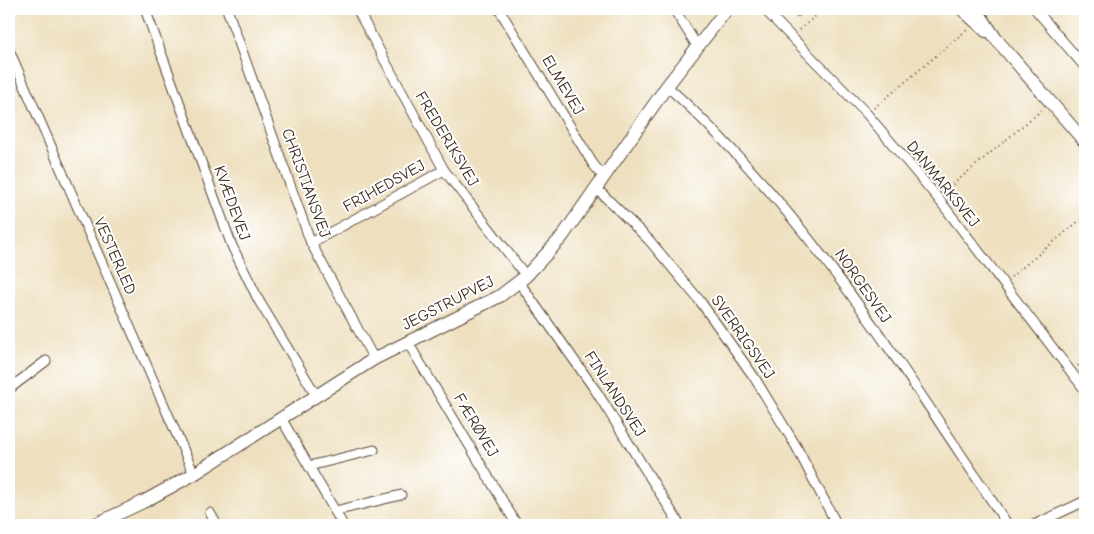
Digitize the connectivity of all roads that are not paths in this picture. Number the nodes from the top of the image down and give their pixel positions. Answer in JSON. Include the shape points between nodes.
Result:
{"nodes":[{"id":1,"x":145,"y":9,"type":"edge"},
{"id":2,"x":227,"y":9,"type":"edge"},
{"id":3,"x":357,"y":9,"type":"edge"},
{"id":4,"x":499,"y":9,"type":"edge"},
{"id":5,"x":674,"y":9,"type":"edge"},
{"id":6,"x":727,"y":9,"type":"edge"},
{"id":7,"x":787,"y":9,"type":"edge"},
{"id":8,"x":804,"y":9,"type":"edge"},
{"id":9,"x":962,"y":9,"type":"edge"},
{"id":10,"x":976,"y":9,"type":"edge"},
{"id":11,"x":1035,"y":9,"type":"edge"},
{"id":12,"x":770,"y":11,"type":"edge"},
{"id":13,"x":996,"y":39,"type":"junction"},
{"id":14,"x":697,"y":46,"type":"junction"},
{"id":15,"x":9,"y":50,"type":"edge"},
{"id":16,"x":1085,"y":67,"type":"edge"},
{"id":17,"x":667,"y":86,"type":"junction"},
{"id":18,"x":1085,"y":142,"type":"edge"},
{"id":19,"x":444,"y":170,"type":"junction"},
{"id":20,"x":603,"y":176,"type":"junction"},
{"id":21,"x":596,"y":187,"type":"junction"},
{"id":22,"x":311,"y":243,"type":"junction"},
{"id":23,"x":523,"y":279,"type":"junction"},
{"id":24,"x":408,"y":341,"type":"junction"},
{"id":25,"x":374,"y":359,"type":"junction"},
{"id":26,"x":46,"y":361,"type":"dead end"},
{"id":27,"x":9,"y":389,"type":"edge"},
{"id":28,"x":1085,"y":390,"type":"edge"},
{"id":29,"x":316,"y":395,"type":"junction"},
{"id":30,"x":281,"y":418,"type":"junction"},
{"id":31,"x":374,"y":450,"type":"dead end"},
{"id":32,"x":309,"y":466,"type":"junction"},
{"id":33,"x":194,"y":474,"type":"junction"},
{"id":34,"x":401,"y":495,"type":"dead end"},
{"id":35,"x":1085,"y":501,"type":"edge"},
{"id":36,"x":335,"y":511,"type":"junction"},
{"id":37,"x":210,"y":513,"type":"dead end"},
{"id":38,"x":1041,"y":524,"type":"edge"},
{"id":39,"x":94,"y":525,"type":"edge"},
{"id":40,"x":217,"y":525,"type":"edge"},
{"id":41,"x":343,"y":525,"type":"edge"},
{"id":42,"x":517,"y":525,"type":"edge"},
{"id":43,"x":680,"y":525,"type":"edge"},
{"id":44,"x":837,"y":525,"type":"edge"},
{"id":45,"x":1008,"y":525,"type":"edge"}],
"edges":[{"from":1,"to":29,"type":"street","name":"KVÆDEVEJ","via":[[232,246],[259,301]]},
{"from":2,"to":22,"type":"street","name":"CHRISTIANSVEJ"},
{"from":3,"to":19,"type":"street","name":"FREDERIKSVEJ"},
{"from":4,"to":20,"type":"street","name":"ELMEVEJ"},
{"from":5,"to":14,"type":"street"},
{"from":6,"to":14,"type":"street","name":"JEGSTRUPVEJ"},
{"from":7,"to":8,"type":"lane","via":[[798,14]]},
{"from":9,"to":13,"type":"street"},
{"from":10,"to":13,"type":"street"},
{"from":11,"to":16,"type":"street"},
{"from":12,"to":28,"type":"street","name":"DANMARKSVEJ","via":[[791,37],[867,114],[937,197]]},
{"from":13,"to":18,"type":"street"},
{"from":14,"to":17,"type":"street","name":"JEGSTRUPVEJ"},
{"from":15,"to":33,"type":"street","name":"VESTERLED"},
{"from":17,"to":20,"type":"street","name":"JEGSTRUPVEJ"},
{"from":17,"to":45,"type":"street","name":"NORGESVEJ","via":[[723,138],[807,235],[841,279]]},
{"from":19,"to":22,"type":"street","name":"FRIHEDSVEJ"},
{"from":19,"to":23,"type":"street","name":"FREDERIKSVEJ"},
{"from":20,"to":21,"type":"street","name":"JEGSTRUPVEJ"},
{"from":21,"to":23,"type":"street","name":"JEGSTRUPVEJ","via":[[562,236]]},
{"from":21,"to":44,"type":"street","name":"SVERRIGSVEJ","via":[[700,301],[754,377],[796,446]]},
{"from":22,"to":25,"type":"street","name":"CHRISTIANSVEJ"},
{"from":23,"to":24,"type":"street","name":"JEGSTRUPVEJ","via":[[500,296]]},
{"from":23,"to":43,"type":"street","name":"FINLANDSVEJ"},
{"from":24,"to":25,"type":"street","name":"JEGSTRUPVEJ"},
{"from":24,"to":42,"type":"street","name":"FÆRØVEJ"},
{"from":25,"to":29,"type":"street","name":"JEGSTRUPVEJ"},
{"from":26,"to":27,"type":"street"},
{"from":29,"to":30,"type":"street","name":"JEGSTRUPVEJ"},
{"from":30,"to":32,"type":"street"},
{"from":30,"to":33,"type":"street","name":"JEGSTRUPVEJ"},
{"from":31,"to":32,"type":"street"},
{"from":32,"to":36,"type":"street"},
{"from":33,"to":39,"type":"street","name":"JEGSTRUPVEJ"},
{"from":34,"to":36,"type":"street"},
{"from":35,"to":38,"type":"street"},
{"from":36,"to":41,"type":"street"},
{"from":37,"to":40,"type":"street"}]}
